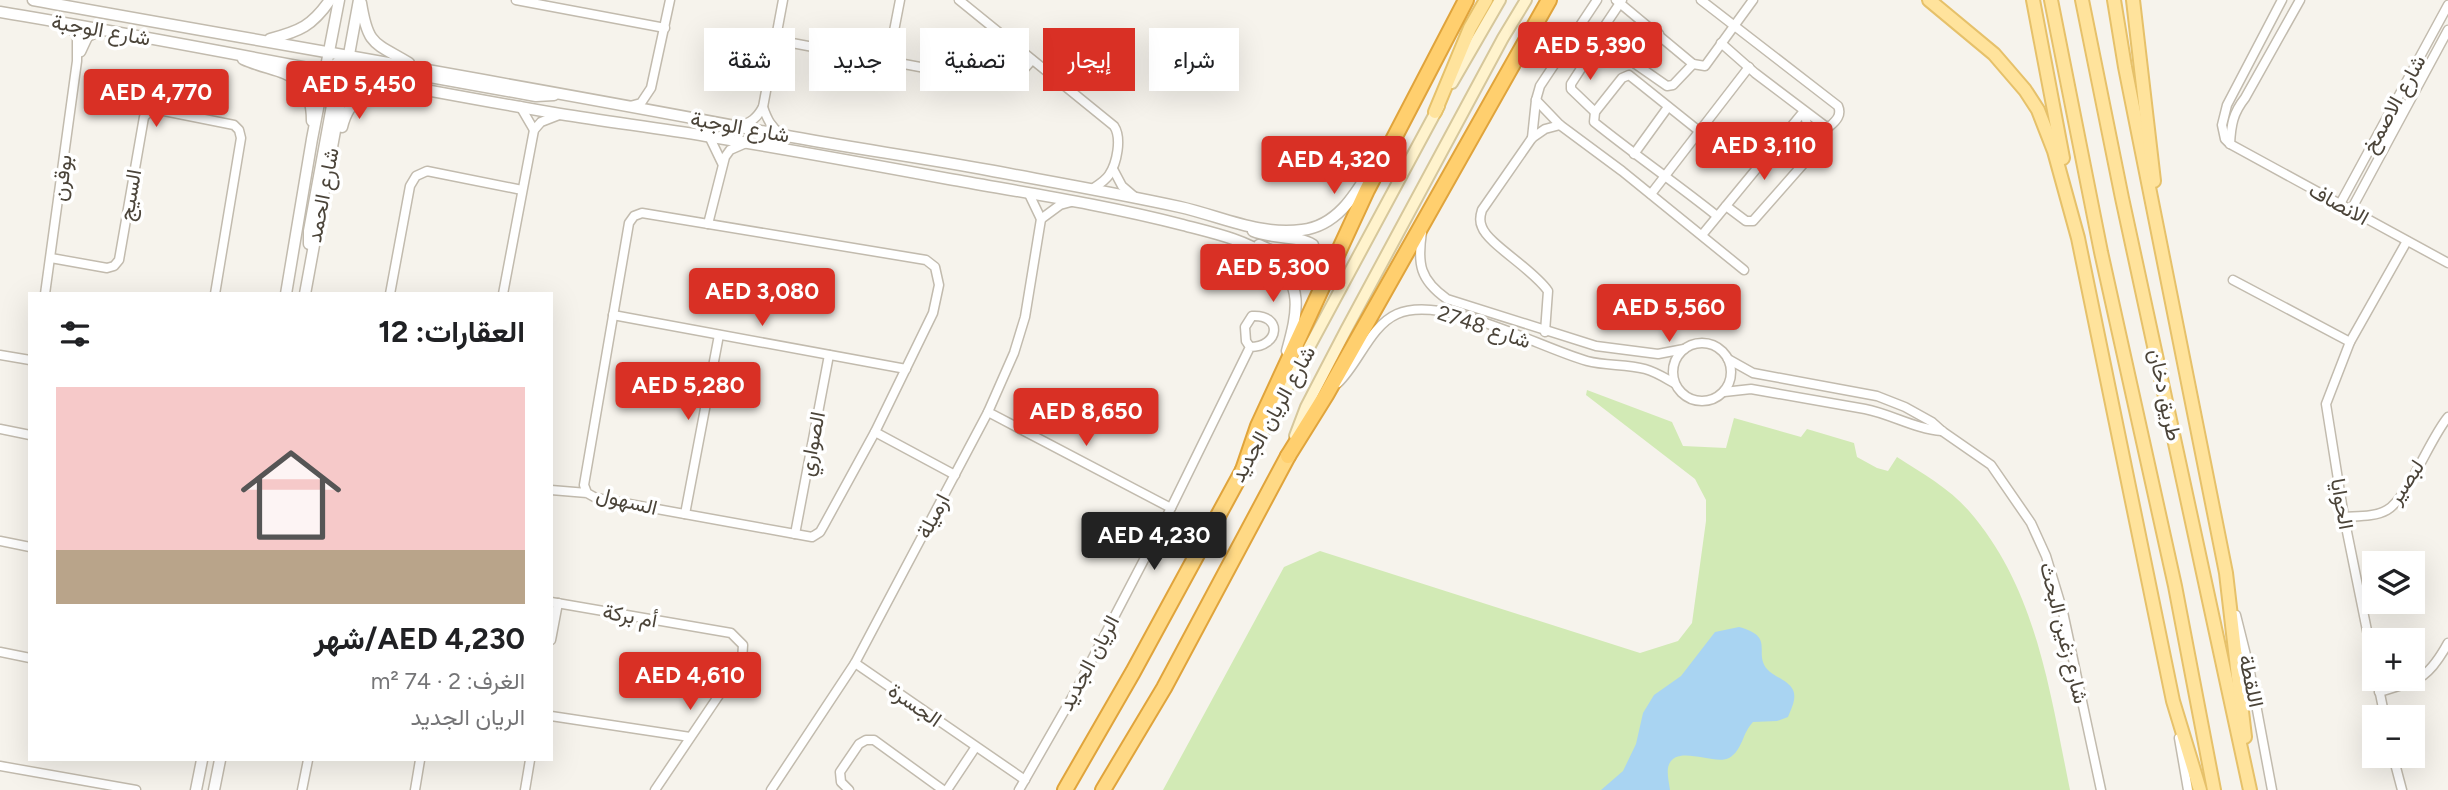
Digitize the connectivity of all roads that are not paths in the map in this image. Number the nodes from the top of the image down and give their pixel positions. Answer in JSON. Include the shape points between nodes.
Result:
{"nodes":[{"id":1,"x":33,"y":0,"type":"edge"},
{"id":2,"x":330,"y":0,"type":"edge"},
{"id":3,"x":339,"y":0,"type":"edge"},
{"id":4,"x":346,"y":0,"type":"edge"},
{"id":5,"x":359,"y":0,"type":"edge"},
{"id":6,"x":516,"y":0,"type":"edge"},
{"id":7,"x":670,"y":0,"type":"edge"},
{"id":8,"x":783,"y":0,"type":"edge"},
{"id":9,"x":900,"y":0,"type":"edge"},
{"id":10,"x":960,"y":0,"type":"edge"},
{"id":11,"x":1466,"y":0,"type":"edge"},
{"id":12,"x":1486,"y":0,"type":"edge"},
{"id":13,"x":1500,"y":0,"type":"edge"},
{"id":14,"x":1526,"y":0,"type":"edge"},
{"id":15,"x":1549,"y":0,"type":"edge"},
{"id":16,"x":1597,"y":0,"type":"edge"},
{"id":17,"x":1701,"y":0,"type":"edge"},
{"id":18,"x":1753,"y":0,"type":"edge"},
{"id":19,"x":1929,"y":0,"type":"edge"},
{"id":20,"x":2033,"y":0,"type":"edge"},
{"id":21,"x":2051,"y":0,"type":"edge"},
{"id":22,"x":2082,"y":0,"type":"edge"},
{"id":23,"x":2114,"y":0,"type":"edge"},
{"id":24,"x":2133,"y":0,"type":"edge"},
{"id":25,"x":2283,"y":0,"type":"edge"},
{"id":26,"x":2300,"y":0,"type":"edge"},
{"id":27,"x":1619,"y":1,"type":"edge"},
{"id":28,"x":557,"y":3,"type":"edge"},
{"id":29,"x":2448,"y":5,"type":"edge"},
{"id":30,"x":0,"y":12,"type":"edge"},
{"id":31,"x":66,"y":23,"type":"junction"},
{"id":32,"x":1734,"y":26,"type":"junction"},
{"id":33,"x":666,"y":28,"type":"junction"},
{"id":34,"x":778,"y":28,"type":"edge"},
{"id":35,"x":895,"y":28,"type":"edge"},
{"id":36,"x":106,"y":29,"type":"junction"},
{"id":37,"x":2448,"y":30,"type":"edge"},
{"id":38,"x":1659,"y":34,"type":"junction"},
{"id":39,"x":147,"y":38,"type":"junction"},
{"id":40,"x":267,"y":40,"type":"junction"},
{"id":41,"x":1721,"y":43,"type":"junction"},
{"id":42,"x":1593,"y":50,"type":"dead end"},
{"id":43,"x":226,"y":51,"type":"junction"},
{"id":44,"x":1032,"y":60,"type":"junction"},
{"id":45,"x":77,"y":61,"type":"junction"},
{"id":46,"x":337,"y":63,"type":"junction"},
{"id":47,"x":1634,"y":63,"type":"junction"},
{"id":48,"x":1693,"y":64,"type":"junction"},
{"id":49,"x":906,"y":65,"type":"edge"},
{"id":50,"x":415,"y":67,"type":"junction"},
{"id":51,"x":1749,"y":67,"type":"junction"},
{"id":52,"x":413,"y":87,"type":"junction"},
{"id":53,"x":766,"y":91,"type":"edge"},
{"id":54,"x":557,"y":93,"type":"junction"},
{"id":55,"x":1536,"y":100,"type":"junction"},
{"id":56,"x":520,"y":106,"type":"junction"},
{"id":57,"x":625,"y":107,"type":"junction"},
{"id":58,"x":763,"y":107,"type":"junction"},
{"id":59,"x":1668,"y":107,"type":"junction"},
{"id":60,"x":1435,"y":111,"type":"junction"},
{"id":61,"x":1804,"y":111,"type":"junction"},
{"id":62,"x":1595,"y":112,"type":"junction"},
{"id":63,"x":561,"y":114,"type":"junction"},
{"id":64,"x":1560,"y":124,"type":"junction"},
{"id":65,"x":738,"y":126,"type":"junction"},
{"id":66,"x":1399,"y":128,"type":"junction"},
{"id":67,"x":534,"y":130,"type":"junction"},
{"id":68,"x":1699,"y":131,"type":"junction"},
{"id":69,"x":784,"y":135,"type":"junction"},
{"id":70,"x":709,"y":136,"type":"junction"},
{"id":71,"x":1532,"y":138,"type":"junction"},
{"id":72,"x":312,"y":139,"type":"junction"},
{"id":73,"x":746,"y":143,"type":"junction"},
{"id":74,"x":2230,"y":144,"type":"junction"},
{"id":75,"x":1634,"y":154,"type":"junction"},
{"id":76,"x":722,"y":163,"type":"junction"},
{"id":77,"x":1113,"y":169,"type":"junction"},
{"id":78,"x":327,"y":173,"type":"junction"},
{"id":79,"x":1665,"y":175,"type":"junction"},
{"id":80,"x":1092,"y":189,"type":"junction"},
{"id":81,"x":522,"y":190,"type":"junction"},
{"id":82,"x":1028,"y":194,"type":"junction"},
{"id":83,"x":1651,"y":194,"type":"junction"},
{"id":84,"x":1136,"y":198,"type":"junction"},
{"id":85,"x":1071,"y":202,"type":"junction"},
{"id":86,"x":2340,"y":204,"type":"junction"},
{"id":87,"x":1726,"y":206,"type":"junction"},
{"id":88,"x":2351,"y":211,"type":"junction"},
{"id":89,"x":1717,"y":216,"type":"junction"},
{"id":90,"x":1041,"y":219,"type":"junction"},
{"id":91,"x":708,"y":224,"type":"junction"},
{"id":92,"x":1422,"y":225,"type":"junction"},
{"id":93,"x":1246,"y":227,"type":"junction"},
{"id":94,"x":1702,"y":236,"type":"junction"},
{"id":95,"x":2078,"y":238,"type":"junction"},
{"id":96,"x":1236,"y":239,"type":"junction"},
{"id":97,"x":2407,"y":241,"type":"junction"},
{"id":98,"x":312,"y":255,"type":"junction"},
{"id":99,"x":51,"y":258,"type":"junction"},
{"id":100,"x":2448,"y":264,"type":"edge"},
{"id":101,"x":2164,"y":268,"type":"junction"},
{"id":102,"x":1744,"y":270,"type":"dead end"},
{"id":103,"x":2234,"y":281,"type":"dead end"},
{"id":104,"x":45,"y":292,"type":"edge"},
{"id":105,"x":215,"y":292,"type":"edge"},
{"id":106,"x":286,"y":292,"type":"edge"},
{"id":107,"x":304,"y":292,"type":"edge"},
{"id":108,"x":390,"y":292,"type":"edge"},
{"id":109,"x":503,"y":292,"type":"edge"},
{"id":110,"x":612,"y":316,"type":"junction"},
{"id":111,"x":1545,"y":332,"type":"junction"},
{"id":112,"x":719,"y":335,"type":"junction"},
{"id":113,"x":1576,"y":342,"type":"junction"},
{"id":114,"x":2350,"y":342,"type":"junction"},
{"id":115,"x":1250,"y":347,"type":"dead end"},
{"id":116,"x":1684,"y":349,"type":"junction"},
{"id":117,"x":0,"y":355,"type":"edge"},
{"id":118,"x":829,"y":355,"type":"junction"},
{"id":119,"x":1573,"y":357,"type":"junction"},
{"id":120,"x":1728,"y":359,"type":"junction"},
{"id":121,"x":28,"y":360,"type":"edge"},
{"id":122,"x":906,"y":369,"type":"junction"},
{"id":123,"x":1282,"y":374,"type":"junction"},
{"id":124,"x":1674,"y":383,"type":"junction"},
{"id":125,"x":1724,"y":392,"type":"junction"},
{"id":126,"x":1326,"y":395,"type":"junction"},
{"id":127,"x":988,"y":412,"type":"junction"},
{"id":128,"x":2448,"y":417,"type":"edge"},
{"id":129,"x":0,"y":429,"type":"edge"},
{"id":130,"x":1942,"y":431,"type":"junction"},
{"id":131,"x":876,"y":432,"type":"junction"},
{"id":132,"x":28,"y":435,"type":"edge"},
{"id":133,"x":1287,"y":456,"type":"junction"},
{"id":134,"x":1243,"y":470,"type":"junction"},
{"id":135,"x":955,"y":475,"type":"junction"},
{"id":136,"x":553,"y":490,"type":"edge"},
{"id":137,"x":587,"y":493,"type":"junction"},
{"id":138,"x":1171,"y":508,"type":"junction"},
{"id":139,"x":685,"y":514,"type":"junction"},
{"id":140,"x":2344,"y":517,"type":"junction"},
{"id":141,"x":795,"y":534,"type":"junction"},
{"id":142,"x":0,"y":541,"type":"edge"},
{"id":143,"x":28,"y":547,"type":"edge"},
{"id":144,"x":2226,"y":573,"type":"junction"},
{"id":145,"x":554,"y":603,"type":"edge"},
{"id":146,"x":2366,"y":628,"type":"edge"},
{"id":147,"x":2448,"y":643,"type":"edge"},
{"id":148,"x":0,"y":652,"type":"edge"},
{"id":149,"x":28,"y":658,"type":"edge"},
{"id":150,"x":855,"y":663,"type":"junction"},
{"id":151,"x":2379,"y":692,"type":"joint"},
{"id":152,"x":2173,"y":701,"type":"junction"},
{"id":153,"x":2382,"y":705,"type":"edge"},
{"id":154,"x":553,"y":716,"type":"edge"},
{"id":155,"x":690,"y":737,"type":"junction"},
{"id":156,"x":975,"y":748,"type":"junction"},
{"id":157,"x":202,"y":761,"type":"edge"},
{"id":158,"x":220,"y":761,"type":"edge"},
{"id":159,"x":308,"y":761,"type":"edge"},
{"id":160,"x":420,"y":761,"type":"edge"},
{"id":161,"x":530,"y":761,"type":"edge"},
{"id":162,"x":0,"y":766,"type":"edge"},
{"id":163,"x":2396,"y":768,"type":"edge"},
{"id":164,"x":1025,"y":780,"type":"junction"},
{"id":165,"x":195,"y":787,"type":"edge"},
{"id":166,"x":112,"y":788,"type":"edge"},
{"id":167,"x":136,"y":790,"type":"edge"},
{"id":168,"x":214,"y":790,"type":"edge"},
{"id":169,"x":302,"y":790,"type":"edge"},
{"id":170,"x":415,"y":790,"type":"edge"},
{"id":171,"x":525,"y":790,"type":"edge"},
{"id":172,"x":655,"y":790,"type":"edge"},
{"id":173,"x":771,"y":790,"type":"edge"},
{"id":174,"x":849,"y":790,"type":"edge"},
{"id":175,"x":945,"y":790,"type":"edge"},
{"id":176,"x":1019,"y":790,"type":"edge"},
{"id":177,"x":1065,"y":790,"type":"edge"},
{"id":178,"x":1103,"y":790,"type":"edge"},
{"id":179,"x":2101,"y":790,"type":"edge"},
{"id":180,"x":2188,"y":790,"type":"edge"},
{"id":181,"x":2200,"y":790,"type":"edge"},
{"id":182,"x":2214,"y":790,"type":"edge"},
{"id":183,"x":2250,"y":790,"type":"edge"},
{"id":184,"x":2272,"y":790,"type":"edge"},
{"id":185,"x":2402,"y":790,"type":"edge"}],
"edges":[{"from":1,"to":40,"type":"street","name":"شارع الوجبة"},
{"from":2,"to":40,"type":"street","via":[[300,31]]},
{"from":3,"to":46,"type":"street"},
{"from":4,"to":46,"type":"street"},
{"from":5,"to":46,"type":"street"},
{"from":5,"to":50,"type":"street","via":[[371,40]]},
{"from":6,"to":28,"type":"street"},
{"from":7,"to":33,"type":"street"},
{"from":8,"to":34,"type":"street"},
{"from":9,"to":35,"type":"street"},
{"from":10,"to":44,"type":"street"},
{"from":11,"to":66,"type":"highway"},
{"from":12,"to":60,"type":"main road"},
{"from":13,"to":60,"type":"main road","name":"شارع الريان الجديد"},
{"from":14,"to":133,"type":"main road","name":"شارع الريان الجديد","via":[[1306,407]]},
{"from":15,"to":92,"type":"highway"},
{"from":16,"to":55,"type":"street","via":[[1540,86]]},
{"from":17,"to":32,"type":"street"},
{"from":18,"to":32,"type":"street"},
{"from":19,"to":95,"type":"main road","via":[[1994,54],[2038,110]]},
{"from":20,"to":95,"type":"main road"},
{"from":21,"to":182,"type":"main road","name":"طريق دخان"},
{"from":22,"to":183,"type":"main road","name":"طريق دخان"},
{"from":23,"to":101,"type":"main road"},
{"from":24,"to":101,"type":"main road"},
{"from":25,"to":74,"type":"street","via":[[2227,105],[2222,125]]},
{"from":26,"to":74,"type":"street","via":[[2237,108]]},
{"from":27,"to":38,"type":"street"},
{"from":27,"to":47,"type":"street","via":[[1603,34]]},
{"from":28,"to":33,"type":"street"},
{"from":29,"to":86,"type":"street","name":"شارع الاصمخ"},
{"from":30,"to":31,"type":"street","name":"شارع الوجبة"},
{"from":31,"to":36,"type":"street","name":"شارع الوجبة"},
{"from":31,"to":45,"type":"street","name":"بوقرن","via":[[77,36]]},
{"from":32,"to":41,"type":"street"},
{"from":32,"to":61,"type":"street","via":[[1840,110],[1830,126]]},
{"from":33,"to":57,"type":"street","via":[[652,88],[641,103]]},
{"from":36,"to":39,"type":"street","name":"شارع الوجبة"},
{"from":36,"to":45,"type":"street","name":"بوقرن","via":[[88,37]]},
{"from":37,"to":88,"type":"street","name":"شارع الاصمخ"},
{"from":38,"to":47,"type":"street"},
{"from":38,"to":48,"type":"street"},
{"from":39,"to":43,"type":"street","name":"شارع الوجبة"},
{"from":39,"to":46,"type":"street","via":[[164,35]]},
{"from":40,"to":46,"type":"street","name":"شارع الوجبة"},
{"from":41,"to":48,"type":"street","via":[[1705,66]]},
{"from":41,"to":51,"type":"street"},
{"from":42,"to":62,"type":"street","via":[[1571,89]]},
{"from":43,"to":46,"type":"street","name":"شارع الوجبة"},
{"from":43,"to":72,"type":"street","via":[[285,72],[302,86],[310,100]]},
{"from":44,"to":49,"type":"street","via":[[1017,77],[1000,82]]},
{"from":44,"to":77,"type":"street","via":[[1114,126],[1118,139]]},
{"from":45,"to":99,"type":"street","name":"بوقرن"},
{"from":46,"to":50,"type":"street","name":"شارع الوجبة"},
{"from":46,"to":52,"type":"street","name":"شارع الوجبة"},
{"from":46,"to":54,"type":"street","via":[[541,97]]},
{"from":46,"to":72,"type":"street","name":"شارع الحمد"},
{"from":46,"to":78,"type":"street","name":"شارع الحمد"},
{"from":46,"to":98,"type":"street","via":[[309,231]]},
{"from":47,"to":48,"type":"street","via":[[1667,86]]},
{"from":50,"to":54,"type":"street","name":"شارع الوجبة"},
{"from":51,"to":61,"type":"street"},
{"from":51,"to":68,"type":"street"},
{"from":52,"to":56,"type":"street","name":"شارع الوجبة"},
{"from":52,"to":78,"type":"street","via":[[373,91],[354,101]]},
{"from":53,"to":58,"type":"street"},
{"from":54,"to":57,"type":"street","name":"شارع الوجبة"},
{"from":55,"to":64,"type":"street"},
{"from":55,"to":71,"type":"street"},
{"from":56,"to":63,"type":"street","name":"شارع الوجبة"},
{"from":56,"to":67,"type":"street"},
{"from":57,"to":65,"type":"street","name":"شارع الوجبة"},
{"from":58,"to":65,"type":"street","via":[[758,117]]},
{"from":58,"to":69,"type":"street","via":[[766,119]]},
{"from":59,"to":62,"type":"street","via":[[1629,75]]},
{"from":59,"to":68,"type":"street"},
{"from":59,"to":75,"type":"street"},
{"from":60,"to":134,"type":"main road","name":"شارع الريان الجديد"},
{"from":61,"to":87,"type":"street"},
{"from":61,"to":87,"type":"street","via":[[1812,154],[1753,221]]},
{"from":62,"to":75,"type":"street","via":[[1594,122]]},
{"from":63,"to":67,"type":"street"},
{"from":63,"to":70,"type":"street","name":"شارع الوجبة"},
{"from":64,"to":71,"type":"street"},
{"from":64,"to":83,"type":"street"},
{"from":65,"to":69,"type":"street","name":"شارع الوجبة"},
{"from":66,"to":93,"type":"street","name":"شارع الوجبة","via":[[1349,202],[1328,221],[1301,230]]},
{"from":66,"to":123,"type":"highway"},
{"from":67,"to":81,"type":"street"},
{"from":68,"to":79,"type":"street"},
{"from":69,"to":80,"type":"street","name":"شارع الوجبة"},
{"from":70,"to":73,"type":"street","name":"شارع الوجبة"},
{"from":70,"to":76,"type":"street"},
{"from":71,"to":111,"type":"street","via":[[1482,210],[1480,223],[1486,234],[1548,290]]},
{"from":72,"to":106,"type":"street","name":"شارع الحمد"},
{"from":73,"to":76,"type":"street","via":[[730,150]]},
{"from":73,"to":82,"type":"street","name":"شارع الوجبة"},
{"from":74,"to":86,"type":"street","name":"الانصاف"},
{"from":75,"to":79,"type":"street"},
{"from":76,"to":91,"type":"street"},
{"from":77,"to":80,"type":"street"},
{"from":77,"to":84,"type":"street","via":[[1122,186]]},
{"from":78,"to":98,"type":"street","name":"شارع الحمد"},
{"from":79,"to":83,"type":"street"},
{"from":79,"to":89,"type":"street"},
{"from":80,"to":84,"type":"street","name":"شارع الوجبة"},
{"from":81,"to":108,"type":"street","via":[[427,171],[416,176],[410,186]]},
{"from":81,"to":109,"type":"street"},
{"from":82,"to":85,"type":"street","name":"شارع الوجبة"},
{"from":82,"to":90,"type":"street"},
{"from":83,"to":94,"type":"street"},
{"from":84,"to":93,"type":"street","name":"شارع الوجبة"},
{"from":85,"to":90,"type":"street"},
{"from":85,"to":96,"type":"street","name":"شارع الوجبة"},
{"from":86,"to":88,"type":"street","name":"الانصاف"},
{"from":87,"to":89,"type":"street"},
{"from":88,"to":97,"type":"street","name":"الانصاف"},
{"from":89,"to":94,"type":"street"},
{"from":90,"to":127,"type":"street","name":"ارميلة","via":[[1021,333]]},
{"from":91,"to":110,"type":"street","name":"السهول","via":[[642,213],[634,216]]},
{"from":91,"to":122,"type":"street","name":"السهول","via":[[926,260],[938,275],[937,297]]},
{"from":92,"to":111,"type":"street","name":"شارع 2748","via":[[1420,261],[1426,281],[1436,292]]},
{"from":92,"to":126,"type":"highway"},
{"from":93,"to":96,"type":"street","via":[[1310,243],[1314,260],[1298,267],[1263,246]]},
{"from":94,"to":102,"type":"street"},
{"from":95,"to":152,"type":"main road"},
{"from":96,"to":123,"type":"street","name":"شارع الوجبة","via":[[1278,264],[1294,290],[1296,321]]},
{"from":97,"to":100,"type":"street","name":"الانصاف"},
{"from":97,"to":114,"type":"street","name":"الحوايا"},
{"from":98,"to":107,"type":"street","name":"شارع الحمد"},
{"from":99,"to":104,"type":"street","name":"بوقرن"},
{"from":99,"to":105,"type":"street","name":"السيج","via":[[107,268],[119,260],[144,117],[150,111],[234,125],[241,138]]},
{"from":101,"to":144,"type":"main road"},
{"from":103,"to":114,"type":"street"},
{"from":110,"to":112,"type":"street"},
{"from":110,"to":137,"type":"street","name":"السهول","via":[[584,485]]},
{"from":111,"to":113,"type":"street","name":"شارع 2748"},
{"from":112,"to":118,"type":"street"},
{"from":112,"to":139,"type":"street"},
{"from":113,"to":116,"type":"street","name":"شارع 2748","via":[[1658,354]]},
{"from":113,"to":119,"type":"street","via":[[1582,350]]},
{"from":114,"to":140,"type":"street","name":"الحوايا","via":[[2326,404]]},
{"from":115,"to":138,"type":"street","name":"الريان الجديد"},
{"from":116,"to":120,"type":"street","via":[[1706,343]]},
{"from":116,"to":124,"type":"street","via":[[1676,359]]},
{"from":117,"to":121,"type":"street"},
{"from":118,"to":122,"type":"street"},
{"from":118,"to":141,"type":"street","name":"الصواري"},
{"from":119,"to":124,"type":"street","name":"شارع 2748","via":[[1644,369]]},
{"from":119,"to":126,"type":"street","name":"شارع 2748","via":[[1460,315],[1414,309],[1384,323],[1351,371]]},
{"from":120,"to":125,"type":"street","via":[[1730,381]]},
{"from":120,"to":130,"type":"street","name":"شارع زغين البحث","via":[[1748,372],[1877,396],[1923,416]]},
{"from":122,"to":131,"type":"street","name":"السهول"},
{"from":123,"to":134,"type":"highway"},
{"from":124,"to":125,"type":"street","via":[[1695,401],[1715,399]]},
{"from":125,"to":130,"type":"street","name":"شارع زغين البحث","via":[[1751,389],[1881,412]]},
{"from":126,"to":133,"type":"highway"},
{"from":127,"to":135,"type":"street","name":"ارميلة"},
{"from":127,"to":138,"type":"street"},
{"from":128,"to":140,"type":"street","name":"لبصير","via":[[2388,510]]},
{"from":129,"to":132,"type":"street"},
{"from":130,"to":179,"type":"street","name":"شارع زغين البحث","via":[[1991,465],[2031,523],[2046,556],[2063,612]]},
{"from":131,"to":135,"type":"street"},
{"from":131,"to":141,"type":"street","name":"السهول","via":[[820,532],[812,537]]},
{"from":133,"to":178,"type":"highway","name":"شارع الريان الجديد","via":[[1164,688]]},
{"from":134,"to":177,"type":"highway","name":"شارع الريان الجديد"},
{"from":135,"to":150,"type":"street","name":"ارميلة"},
{"from":136,"to":137,"type":"street"},
{"from":137,"to":139,"type":"street","name":"السهول"},
{"from":138,"to":164,"type":"street","name":"الريان الجديد"},
{"from":139,"to":141,"type":"street","name":"السهول"},
{"from":140,"to":146,"type":"street","name":"الحوايا"},
{"from":142,"to":143,"type":"street"},
{"from":144,"to":183,"type":"main road"},
{"from":144,"to":184,"type":"street","name":"اللقطة"},
{"from":145,"to":155,"type":"street","name":"أم بركة","via":[[731,633],[743,645],[742,662]]},
{"from":147,"to":151,"type":"street","via":[[2427,675]]},
{"from":148,"to":149,"type":"street"},
{"from":150,"to":156,"type":"street","name":"الجسرة"},
{"from":150,"to":173,"type":"street","name":"ارميلة"},
{"from":151,"to":153,"type":"street"},
{"from":152,"to":180,"type":"street"},
{"from":152,"to":181,"type":"main road"},
{"from":154,"to":155,"type":"street"},
{"from":155,"to":172,"type":"street","name":"أم بركة"},
{"from":156,"to":164,"type":"street","name":"الجسرة"},
{"from":156,"to":175,"type":"street"},
{"from":157,"to":165,"type":"street"},
{"from":158,"to":168,"type":"street"},
{"from":159,"to":169,"type":"street"},
{"from":160,"to":170,"type":"street"},
{"from":161,"to":171,"type":"street"},
{"from":162,"to":166,"type":"street"},
{"from":163,"to":185,"type":"street"},
{"from":164,"to":176,"type":"street","name":"الريان الجديد"},
{"from":166,"to":167,"type":"street"},
{"from":174,"to":175,"type":"street","via":[[841,782],[840,772],[866,740],[874,740]]}]}
